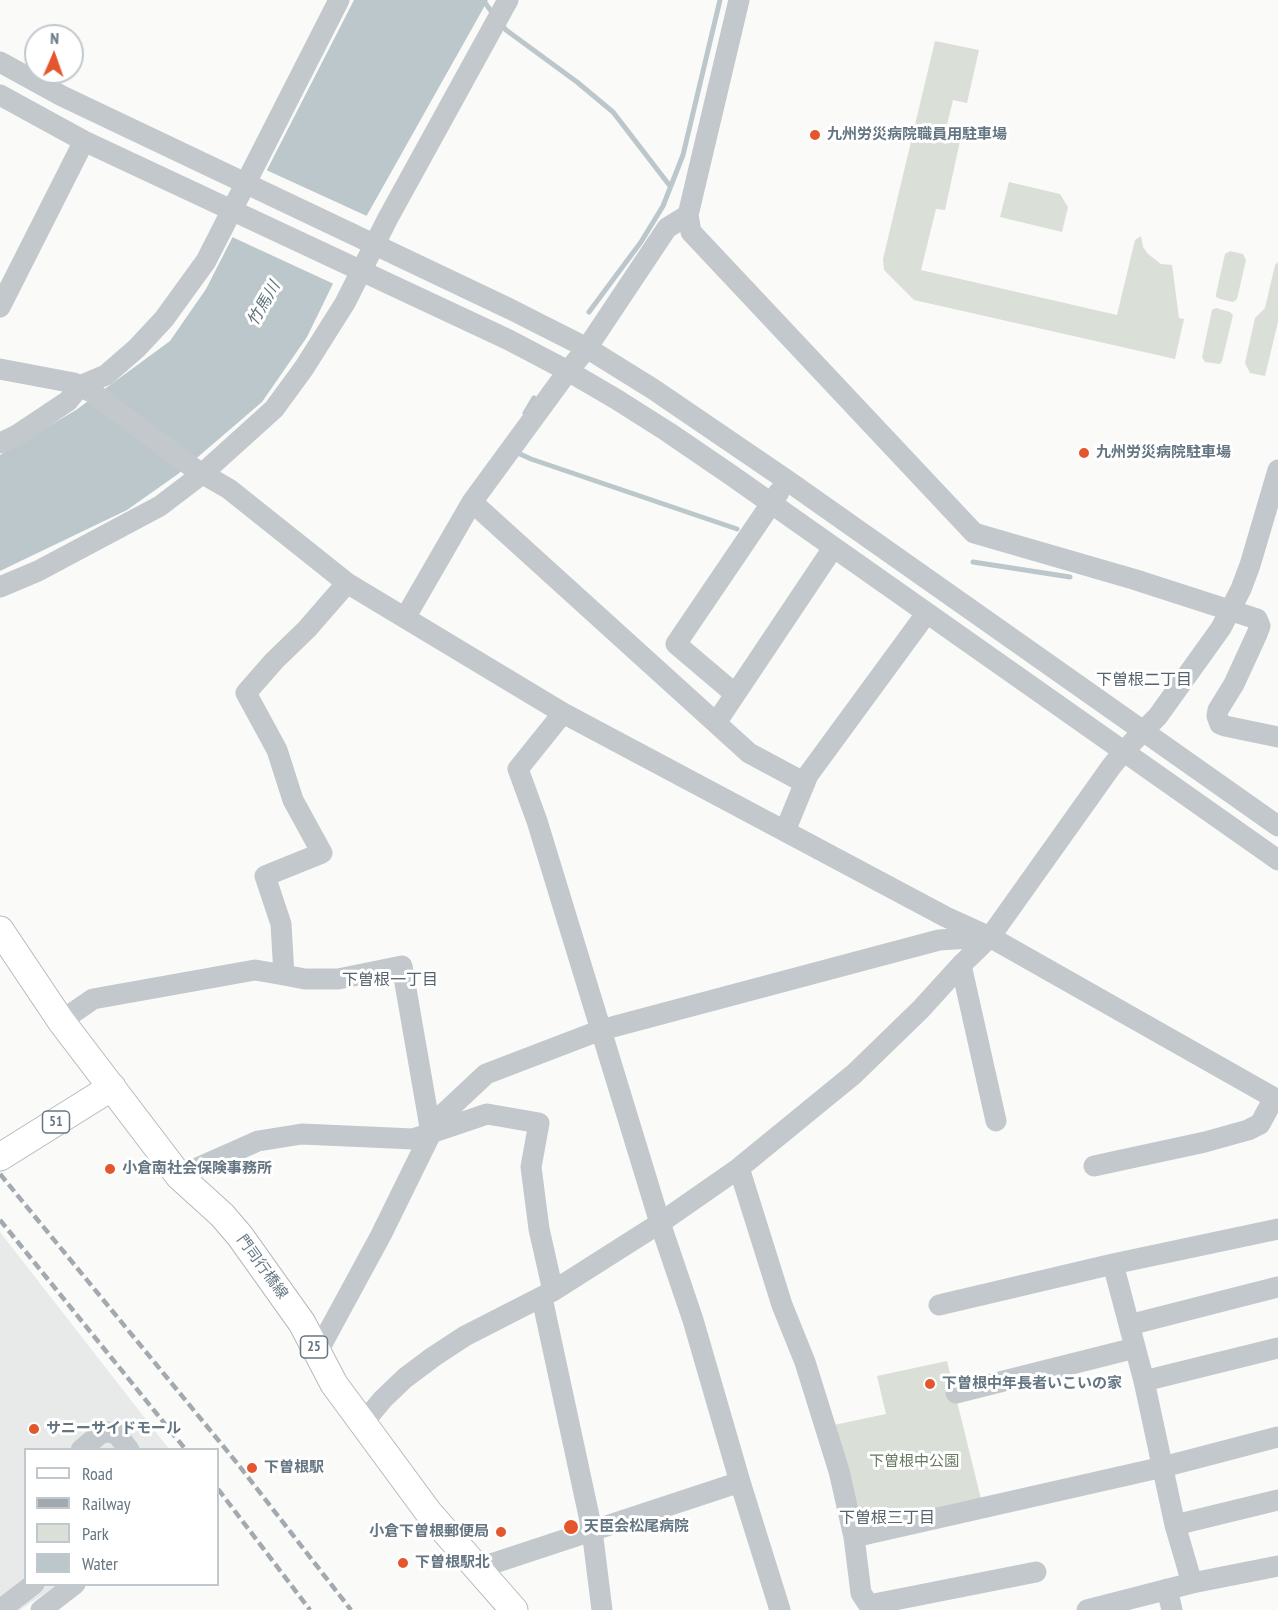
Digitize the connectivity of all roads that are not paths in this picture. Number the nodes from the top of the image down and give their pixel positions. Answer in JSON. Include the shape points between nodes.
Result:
{"nodes":[{"id":1,"x":339,"y":0,"type":"edge"},
{"id":2,"x":739,"y":0,"type":"edge"},
{"id":3,"x":505,"y":4,"type":"edge"},
{"id":4,"x":0,"y":62,"type":"edge"},
{"id":5,"x":0,"y":95,"type":"edge"},
{"id":6,"x":84,"y":141,"type":"junction"},
{"id":7,"x":248,"y":186,"type":"junction"},
{"id":8,"x":235,"y":212,"type":"junction"},
{"id":9,"x":688,"y":215,"type":"junction"},
{"id":10,"x":372,"y":244,"type":"junction"},
{"id":11,"x":359,"y":270,"type":"junction"},
{"id":12,"x":0,"y":307,"type":"edge"},
{"id":13,"x":587,"y":348,"type":"junction"},
{"id":14,"x":0,"y":369,"type":"edge"},
{"id":15,"x":568,"y":370,"type":"junction"},
{"id":16,"x":87,"y":390,"type":"junction"},
{"id":17,"x":0,"y":443,"type":"edge"},
{"id":18,"x":1278,"y":470,"type":"edge"},
{"id":19,"x":199,"y":472,"type":"junction"},
{"id":20,"x":788,"y":481,"type":"junction"},
{"id":21,"x":472,"y":502,"type":"junction"},
{"id":22,"x":771,"y":503,"type":"junction"},
{"id":23,"x":833,"y":548,"type":"junction"},
{"id":24,"x":347,"y":583,"type":"junction"},
{"id":25,"x":0,"y":586,"type":"edge"},
{"id":26,"x":1231,"y":610,"type":"junction"},
{"id":27,"x":927,"y":614,"type":"junction"},
{"id":28,"x":405,"y":618,"type":"junction"},
{"id":29,"x":735,"y":694,"type":"junction"},
{"id":30,"x":563,"y":713,"type":"junction"},
{"id":31,"x":716,"y":723,"type":"junction"},
{"id":32,"x":1143,"y":732,"type":"junction"},
{"id":33,"x":1278,"y":737,"type":"edge"},
{"id":34,"x":1123,"y":752,"type":"junction"},
{"id":35,"x":806,"y":783,"type":"junction"},
{"id":36,"x":1278,"y":826,"type":"edge"},
{"id":37,"x":785,"y":831,"type":"junction"},
{"id":38,"x":1278,"y":860,"type":"edge"},
{"id":39,"x":0,"y":930,"type":"edge"},
{"id":40,"x":990,"y":937,"type":"junction"},
{"id":41,"x":961,"y":965,"type":"junction"},
{"id":42,"x":284,"y":975,"type":"junction"},
{"id":43,"x":61,"y":1021,"type":"junction"},
{"id":44,"x":601,"y":1030,"type":"junction"},
{"id":45,"x":112,"y":1087,"type":"junction"},
{"id":46,"x":1276,"y":1099,"type":"edge"},
{"id":47,"x":996,"y":1121,"type":"dead end"},
{"id":48,"x":431,"y":1133,"type":"junction"},
{"id":49,"x":0,"y":1157,"type":"edge"},
{"id":50,"x":1094,"y":1166,"type":"dead end"},
{"id":51,"x":739,"y":1168,"type":"junction"},
{"id":52,"x":179,"y":1176,"type":"junction"},
{"id":53,"x":660,"y":1223,"type":"junction"},
{"id":54,"x":1278,"y":1229,"type":"edge"},
{"id":55,"x":1113,"y":1264,"type":"junction"},
{"id":56,"x":1278,"y":1287,"type":"edge"},
{"id":57,"x":548,"y":1294,"type":"junction"},
{"id":58,"x":939,"y":1305,"type":"dead end"},
{"id":59,"x":1129,"y":1325,"type":"junction"},
{"id":60,"x":1135,"y":1348,"type":"junction"},
{"id":61,"x":1278,"y":1348,"type":"edge"},
{"id":62,"x":317,"y":1353,"type":"junction"},
{"id":63,"x":1143,"y":1381,"type":"junction"},
{"id":64,"x":956,"y":1393,"type":"dead end"},
{"id":65,"x":363,"y":1424,"type":"junction"},
{"id":66,"x":1278,"y":1437,"type":"edge"},
{"id":67,"x":82,"y":1448,"type":"edge"},
{"id":68,"x":126,"y":1448,"type":"edge"},
{"id":69,"x":1163,"y":1467,"type":"junction"},
{"id":70,"x":740,"y":1482,"type":"junction"},
{"id":71,"x":1278,"y":1500,"type":"edge"},
{"id":72,"x":1175,"y":1525,"type":"junction"},
{"id":73,"x":592,"y":1530,"type":"junction"},
{"id":74,"x":854,"y":1537,"type":"junction"},
{"id":75,"x":1278,"y":1566,"type":"edge"},
{"id":76,"x":479,"y":1568,"type":"junction"},
{"id":77,"x":1036,"y":1572,"type":"dead end"},
{"id":78,"x":1192,"y":1583,"type":"junction"},
{"id":79,"x":31,"y":1586,"type":"edge"},
{"id":80,"x":72,"y":1586,"type":"edge"},
{"id":81,"x":1167,"y":1589,"type":"junction"},
{"id":82,"x":871,"y":1607,"type":"edge"},
{"id":83,"x":0,"y":1610,"type":"edge"},
{"id":84,"x":41,"y":1610,"type":"edge"},
{"id":85,"x":514,"y":1610,"type":"edge"},
{"id":86,"x":602,"y":1610,"type":"edge"},
{"id":87,"x":780,"y":1610,"type":"edge"},
{"id":88,"x":1087,"y":1610,"type":"edge"},
{"id":89,"x":1172,"y":1610,"type":"edge"}],
"edges":[{"from":1,"to":7,"type":"street"},
{"from":2,"to":9,"type":"street"},
{"from":3,"to":10,"type":"street"},
{"from":4,"to":7,"type":"street"},
{"from":5,"to":6,"type":"street"},
{"from":6,"to":8,"type":"street"},
{"from":6,"to":12,"type":"street"},
{"from":7,"to":8,"type":"street"},
{"from":7,"to":10,"type":"street"},
{"from":8,"to":11,"type":"street"},
{"from":8,"to":16,"type":"street","via":[[164,319],[137,348]]},
{"from":9,"to":13,"type":"street","via":[[667,228]]},
{"from":9,"to":26,"type":"street","via":[[690,232],[974,534]]},
{"from":10,"to":11,"type":"street"},
{"from":10,"to":13,"type":"street"},
{"from":11,"to":15,"type":"street"},
{"from":11,"to":19,"type":"street","via":[[304,368],[274,409]]},
{"from":13,"to":15,"type":"street"},
{"from":13,"to":20,"type":"street"},
{"from":14,"to":16,"type":"street","via":[[74,383]]},
{"from":15,"to":21,"type":"street"},
{"from":15,"to":22,"type":"street"},
{"from":16,"to":17,"type":"street"},
{"from":16,"to":19,"type":"street"},
{"from":18,"to":26,"type":"street","via":[[1250,565]]},
{"from":19,"to":24,"type":"street","via":[[229,489]]},
{"from":19,"to":25,"type":"street","via":[[160,506],[38,571]]},
{"from":20,"to":22,"type":"street"},
{"from":20,"to":32,"type":"street"},
{"from":21,"to":28,"type":"street"},
{"from":21,"to":31,"type":"street"},
{"from":22,"to":23,"type":"street"},
{"from":22,"to":29,"type":"street","via":[[676,644]]},
{"from":23,"to":27,"type":"street"},
{"from":23,"to":29,"type":"street"},
{"from":24,"to":28,"type":"street"},
{"from":24,"to":42,"type":"street","via":[[246,693],[278,750],[293,800],[322,853],[265,876],[281,924]]},
{"from":26,"to":32,"type":"street","via":[[1177,691]]},
{"from":26,"to":33,"type":"street","via":[[1257,619],[1260,626],[1218,710],[1218,720],[1225,726]]},
{"from":27,"to":34,"type":"street"},
{"from":27,"to":35,"type":"street","via":[[808,775]]},
{"from":28,"to":30,"type":"street"},
{"from":29,"to":31,"type":"street"},
{"from":30,"to":37,"type":"street"},
{"from":30,"to":44,"type":"street","via":[[518,769]]},
{"from":31,"to":35,"type":"street","via":[[749,753]]},
{"from":32,"to":34,"type":"street"},
{"from":32,"to":36,"type":"street"},
{"from":34,"to":38,"type":"street"},
{"from":34,"to":40,"type":"street"},
{"from":35,"to":37,"type":"street"},
{"from":37,"to":40,"type":"street"},
{"from":39,"to":43,"type":"main road","name":"門司行橋線","number":"25"},
{"from":40,"to":41,"type":"street"},
{"from":40,"to":44,"type":"street","via":[[939,940]]},
{"from":40,"to":46,"type":"street"},
{"from":41,"to":47,"type":"street"},
{"from":41,"to":51,"type":"street","via":[[854,1074]]},
{"from":42,"to":43,"type":"street","via":[[255,970],[93,999]]},
{"from":42,"to":48,"type":"street","via":[[338,979],[402,966]]},
{"from":43,"to":45,"type":"main road","name":"門司行橋線","number":"25"},
{"from":44,"to":48,"type":"street","via":[[486,1074],[438,1119]]},
{"from":44,"to":53,"type":"street"},
{"from":45,"to":49,"type":"main road","number":"51"},
{"from":45,"to":52,"type":"main road","name":"門司行橋線","number":"25"},
{"from":46,"to":50,"type":"street","via":[[1260,1124],[1248,1130]]},
{"from":48,"to":52,"type":"street","via":[[413,1139],[302,1134],[258,1141]]},
{"from":48,"to":57,"type":"street","via":[[487,1114],[539,1123],[531,1167]]},
{"from":48,"to":62,"type":"street"},
{"from":51,"to":53,"type":"street"},
{"from":51,"to":74,"type":"street","via":[[839,1471]]},
{"from":52,"to":62,"type":"main road","name":"門司行橋線","number":"25","via":[[240,1236],[302,1323]]},
{"from":53,"to":57,"type":"street"},
{"from":53,"to":70,"type":"street"},
{"from":54,"to":55,"type":"street"},
{"from":55,"to":58,"type":"street"},
{"from":55,"to":59,"type":"street"},
{"from":56,"to":59,"type":"street"},
{"from":57,"to":65,"type":"street","via":[[465,1336],[433,1357],[383,1399]]},
{"from":57,"to":73,"type":"street"},
{"from":59,"to":60,"type":"street"},
{"from":60,"to":63,"type":"street"},
{"from":60,"to":64,"type":"street"},
{"from":61,"to":63,"type":"street"},
{"from":62,"to":65,"type":"main road","name":"門司行橋線","number":"25"},
{"from":63,"to":69,"type":"street"},
{"from":65,"to":76,"type":"main road","name":"門司行橋線","number":"25","via":[[429,1513]]},
{"from":66,"to":69,"type":"street"},
{"from":67,"to":68,"type":"street","via":[[106,1432],[117,1434]]},
{"from":69,"to":72,"type":"street"},
{"from":69,"to":74,"type":"street"},
{"from":70,"to":73,"type":"street"},
{"from":70,"to":87,"type":"street"},
{"from":71,"to":72,"type":"street"},
{"from":72,"to":78,"type":"street"},
{"from":73,"to":76,"type":"street"},
{"from":73,"to":86,"type":"street"},
{"from":74,"to":82,"type":"street","via":[[861,1593]]},
{"from":75,"to":78,"type":"street"},
{"from":76,"to":85,"type":"main road","name":"門司行橋線","number":"25"},
{"from":77,"to":82,"type":"street"},
{"from":78,"to":81,"type":"street"},
{"from":79,"to":83,"type":"street"},
{"from":80,"to":84,"type":"street"},
{"from":81,"to":88,"type":"street"},
{"from":81,"to":89,"type":"street"}]}
